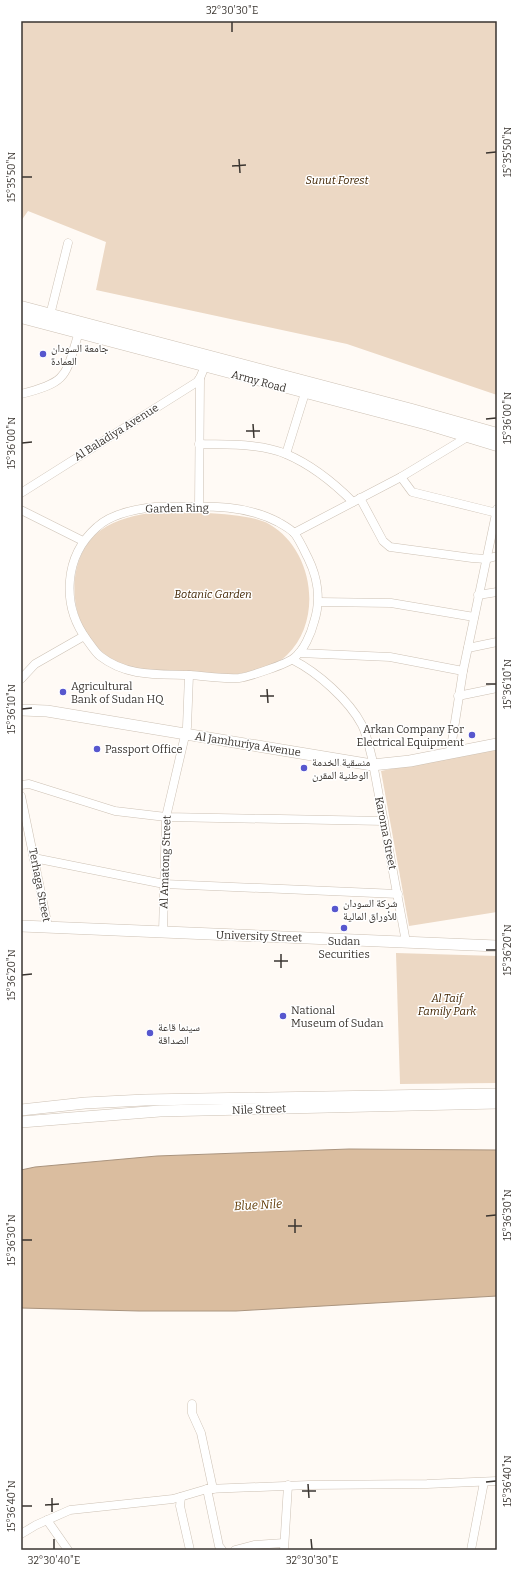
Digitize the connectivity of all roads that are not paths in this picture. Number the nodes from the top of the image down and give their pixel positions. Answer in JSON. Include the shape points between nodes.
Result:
{"nodes":[{"id":1,"x":68,"y":243,"type":"dead end"},
{"id":2,"x":21,"y":307,"type":"edge"},
{"id":3,"x":50,"y":315,"type":"junction"},
{"id":4,"x":21,"y":317,"type":"edge"},
{"id":5,"x":79,"y":332,"type":"junction"},
{"id":6,"x":205,"y":366,"type":"junction"},
{"id":7,"x":200,"y":378,"type":"junction"},
{"id":8,"x":305,"y":393,"type":"junction"},
{"id":9,"x":21,"y":394,"type":"edge"},
{"id":10,"x":497,"y":434,"type":"edge"},
{"id":11,"x":469,"y":436,"type":"junction"},
{"id":12,"x":199,"y":444,"type":"junction"},
{"id":13,"x":497,"y":445,"type":"edge"},
{"id":14,"x":286,"y":454,"type":"junction"},
{"id":15,"x":401,"y":477,"type":"junction"},
{"id":16,"x":21,"y":493,"type":"edge"},
{"id":17,"x":357,"y":500,"type":"junction"},
{"id":18,"x":199,"y":507,"type":"junction"},
{"id":19,"x":21,"y":510,"type":"edge"},
{"id":20,"x":497,"y":512,"type":"edge"},
{"id":21,"x":294,"y":533,"type":"junction"},
{"id":22,"x":82,"y":541,"type":"junction"},
{"id":23,"x":497,"y":556,"type":"edge"},
{"id":24,"x":486,"y":559,"type":"junction"},
{"id":25,"x":497,"y":592,"type":"edge"},
{"id":26,"x":478,"y":595,"type":"junction"},
{"id":27,"x":318,"y":602,"type":"junction"},
{"id":28,"x":474,"y":617,"type":"junction"},
{"id":29,"x":84,"y":636,"type":"junction"},
{"id":30,"x":497,"y":642,"type":"edge"},
{"id":31,"x":468,"y":648,"type":"junction"},
{"id":32,"x":299,"y":653,"type":"junction"},
{"id":33,"x":293,"y":660,"type":"junction"},
{"id":34,"x":463,"y":672,"type":"junction"},
{"id":35,"x":190,"y":675,"type":"junction"},
{"id":36,"x":21,"y":679,"type":"edge"},
{"id":37,"x":497,"y":688,"type":"edge"},
{"id":38,"x":458,"y":696,"type":"junction"},
{"id":39,"x":24,"y":712,"type":"edge"},
{"id":40,"x":184,"y":734,"type":"junction"},
{"id":41,"x":497,"y":744,"type":"edge"},
{"id":42,"x":450,"y":754,"type":"junction"},
{"id":43,"x":372,"y":765,"type":"junction"},
{"id":44,"x":21,"y":784,"type":"edge"},
{"id":45,"x":21,"y":796,"type":"edge"},
{"id":46,"x":166,"y":817,"type":"junction"},
{"id":47,"x":384,"y":821,"type":"junction"},
{"id":48,"x":34,"y":858,"type":"junction"},
{"id":49,"x":164,"y":884,"type":"junction"},
{"id":50,"x":398,"y":894,"type":"junction"},
{"id":51,"x":21,"y":926,"type":"edge"},
{"id":52,"x":48,"y":927,"type":"junction"},
{"id":53,"x":163,"y":932,"type":"junction"},
{"id":54,"x":406,"y":942,"type":"junction"},
{"id":55,"x":497,"y":946,"type":"edge"},
{"id":56,"x":497,"y":1094,"type":"edge"},
{"id":57,"x":185,"y":1099,"type":"junction"},
{"id":58,"x":497,"y":1103,"type":"edge"},
{"id":59,"x":280,"y":1104,"type":"junction"},
{"id":60,"x":38,"y":1107,"type":"junction"},
{"id":61,"x":21,"y":1110,"type":"edge"},
{"id":62,"x":186,"y":1111,"type":"junction"},
{"id":63,"x":40,"y":1120,"type":"junction"},
{"id":64,"x":21,"y":1122,"type":"edge"},
{"id":65,"x":192,"y":1404,"type":"dead end"},
{"id":66,"x":497,"y":1481,"type":"edge"},
{"id":67,"x":484,"y":1482,"type":"junction"},
{"id":68,"x":288,"y":1485,"type":"junction"},
{"id":69,"x":210,"y":1489,"type":"junction"},
{"id":70,"x":181,"y":1497,"type":"junction"},
{"id":71,"x":47,"y":1520,"type":"junction"},
{"id":72,"x":21,"y":1534,"type":"edge"},
{"id":73,"x":284,"y":1546,"type":"edge"},
{"id":74,"x":68,"y":1550,"type":"edge"},
{"id":75,"x":190,"y":1550,"type":"edge"},
{"id":76,"x":222,"y":1550,"type":"edge"},
{"id":77,"x":235,"y":1550,"type":"edge"},
{"id":78,"x":471,"y":1550,"type":"edge"}],
"edges":[{"from":1,"to":3,"type":"street"},
{"from":2,"to":3,"type":"highway","name":"Army Road"},
{"from":3,"to":10,"type":"highway","name":"Army Road"},
{"from":4,"to":5,"type":"highway","name":"Army Road"},
{"from":5,"to":6,"type":"highway","name":"Army Road"},
{"from":5,"to":9,"type":"street","via":[[65,374],[59,381]]},
{"from":6,"to":7,"type":"street"},
{"from":6,"to":8,"type":"highway","name":"Army Road"},
{"from":7,"to":12,"type":"street"},
{"from":7,"to":16,"type":"street","name":"Al Baladiya Avenue"},
{"from":8,"to":11,"type":"highway","name":"Army Road"},
{"from":8,"to":14,"type":"street"},
{"from":11,"to":13,"type":"highway","name":"Army Road"},
{"from":11,"to":15,"type":"street"},
{"from":12,"to":14,"type":"street","via":[[245,446]]},
{"from":12,"to":18,"type":"street"},
{"from":14,"to":17,"type":"street","via":[[315,469]]},
{"from":15,"to":17,"type":"street"},
{"from":15,"to":20,"type":"street","via":[[412,492]]},
{"from":17,"to":21,"type":"street"},
{"from":17,"to":24,"type":"street","via":[[383,541],[390,547]]},
{"from":18,"to":21,"type":"street","name":"Garden Ring","via":[[240,508],[255,512]]},
{"from":18,"to":22,"type":"street","name":"Garden Ring","via":[[155,507],[116,516],[98,526]]},
{"from":19,"to":22,"type":"street"},
{"from":20,"to":24,"type":"street"},
{"from":21,"to":27,"type":"street","name":"Garden Ring","via":[[316,577]]},
{"from":22,"to":29,"type":"street","name":"Garden Ring","via":[[71,569],[70,605],[74,621]]},
{"from":23,"to":24,"type":"street"},
{"from":24,"to":26,"type":"street"},
{"from":25,"to":26,"type":"street"},
{"from":26,"to":28,"type":"street"},
{"from":27,"to":28,"type":"street","via":[[391,603]]},
{"from":27,"to":32,"type":"street","name":"Garden Ring","via":[[314,623]]},
{"from":28,"to":31,"type":"street"},
{"from":29,"to":35,"type":"street","name":"Garden Ring","via":[[98,654],[114,666],[140,673]]},
{"from":29,"to":36,"type":"street","via":[[35,664]]},
{"from":30,"to":31,"type":"street"},
{"from":31,"to":34,"type":"street"},
{"from":32,"to":33,"type":"street","name":"Garden Ring"},
{"from":32,"to":34,"type":"street","via":[[390,657]]},
{"from":33,"to":35,"type":"street","name":"Garden Ring","via":[[238,678]]},
{"from":33,"to":43,"type":"street","name":"Karoma Street","via":[[308,667],[323,679],[357,717],[364,728]]},
{"from":34,"to":38,"type":"street"},
{"from":35,"to":40,"type":"street","name":"Al Amatong Street","via":[[188,720]]},
{"from":37,"to":38,"type":"street"},
{"from":38,"to":42,"type":"street"},
{"from":39,"to":40,"type":"main road","name":"Al Jamhuriya Avenue"},
{"from":40,"to":43,"type":"main road","name":"Al Jamhuriya Avenue"},
{"from":40,"to":46,"type":"street","name":"Al Amatong Street"},
{"from":41,"to":42,"type":"main road","name":"Al Jamhuriya Avenue"},
{"from":42,"to":43,"type":"main road","name":"Al Jamhuriya Avenue"},
{"from":43,"to":47,"type":"street","name":"Karoma Street"},
{"from":44,"to":46,"type":"street","via":[[29,784],[115,810]]},
{"from":45,"to":48,"type":"street","name":"Terhaga Street"},
{"from":46,"to":47,"type":"street"},
{"from":46,"to":49,"type":"street","name":"Al Amatong Street"},
{"from":47,"to":50,"type":"street","name":"Karoma Street"},
{"from":48,"to":49,"type":"street"},
{"from":48,"to":52,"type":"street","name":"Terhaga Street"},
{"from":49,"to":50,"type":"street"},
{"from":49,"to":53,"type":"street","name":"Al Amatong Street"},
{"from":50,"to":54,"type":"street","name":"Karoma Street"},
{"from":51,"to":52,"type":"main road","name":"University Street"},
{"from":52,"to":53,"type":"main road","name":"University Street"},
{"from":53,"to":54,"type":"main road","name":"University Street"},
{"from":54,"to":55,"type":"main road","name":"University Street"},
{"from":56,"to":59,"type":"main road","name":"Nile Street"},
{"from":57,"to":59,"type":"main road","name":"Nile Street"},
{"from":57,"to":60,"type":"main road","name":"Nile Street"},
{"from":57,"to":62,"type":"main road"},
{"from":58,"to":59,"type":"main road","name":"Nile Street"},
{"from":59,"to":62,"type":"main road","name":"Nile Street"},
{"from":60,"to":61,"type":"main road","name":"Nile Street"},
{"from":60,"to":63,"type":"main road"},
{"from":62,"to":63,"type":"main road","name":"Nile Street"},
{"from":63,"to":64,"type":"main road","name":"Nile Street"},
{"from":65,"to":69,"type":"street","via":[[192,1413],[201,1433]]},
{"from":66,"to":67,"type":"street"},
{"from":67,"to":68,"type":"street"},
{"from":67,"to":78,"type":"street"},
{"from":68,"to":69,"type":"street"},
{"from":68,"to":73,"type":"street"},
{"from":69,"to":70,"type":"street"},
{"from":69,"to":76,"type":"street","via":[[219,1546]]},
{"from":70,"to":71,"type":"street","via":[[70,1510]]},
{"from":70,"to":75,"type":"street","via":[[180,1506]]},
{"from":71,"to":72,"type":"street"},
{"from":71,"to":74,"type":"street"},
{"from":73,"to":77,"type":"street","via":[[254,1545]]}]}
